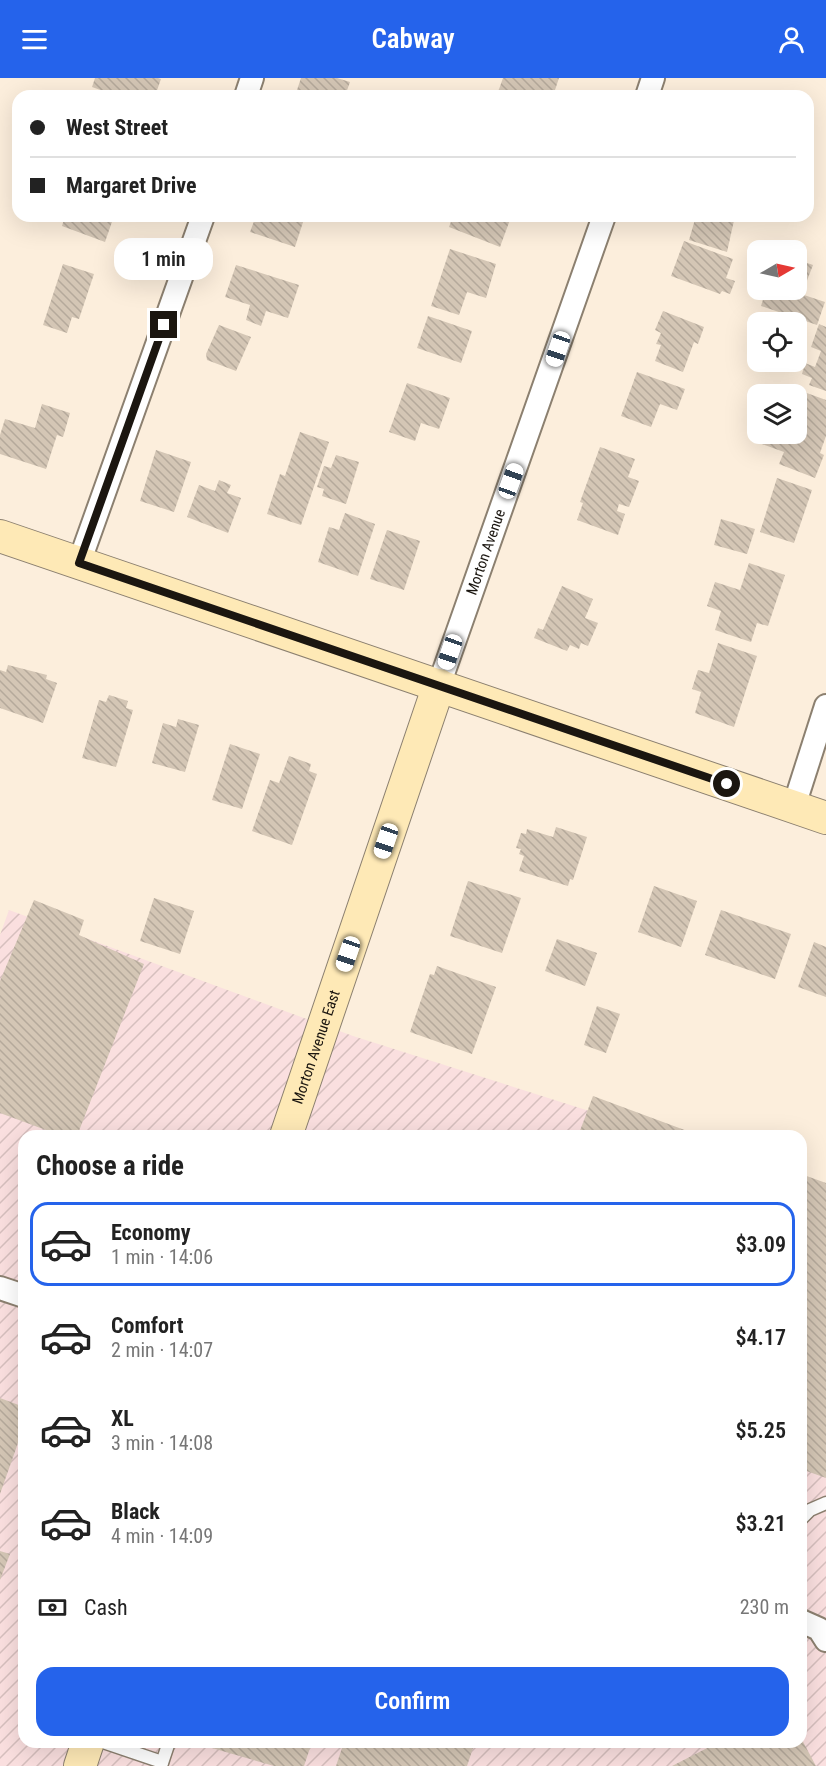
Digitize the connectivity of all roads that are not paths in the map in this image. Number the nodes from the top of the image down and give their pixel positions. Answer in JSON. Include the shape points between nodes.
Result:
{"nodes":[{"id":1,"x":201,"y":222,"type":"edge"},
{"id":2,"x":602,"y":222,"type":"edge"},
{"id":3,"x":0,"y":536,"type":"edge"},
{"id":4,"x":79,"y":563,"type":"junction"},
{"id":5,"x":439,"y":685,"type":"junction"},
{"id":6,"x":826,"y":706,"type":"edge"},
{"id":7,"x":794,"y":806,"type":"junction"},
{"id":8,"x":826,"y":818,"type":"edge"},
{"id":9,"x":288,"y":1130,"type":"edge"},
{"id":10,"x":0,"y":1288,"type":"edge"},
{"id":11,"x":18,"y":1294,"type":"edge"},
{"id":12,"x":826,"y":1503,"type":"edge"},
{"id":13,"x":807,"y":1513,"type":"edge"},
{"id":14,"x":807,"y":1624,"type":"edge"},
{"id":15,"x":826,"y":1640,"type":"edge"},
{"id":16,"x":86,"y":1748,"type":"edge"},
{"id":17,"x":119,"y":1748,"type":"edge"},
{"id":18,"x":168,"y":1748,"type":"edge"},
{"id":19,"x":162,"y":1764,"type":"edge"},
{"id":20,"x":80,"y":1766,"type":"edge"}],
"edges":[{"from":1,"to":4,"type":"street"},
{"from":2,"to":5,"type":"street","name":"Morton Avenue"},
{"from":3,"to":4,"type":"main road"},
{"from":4,"to":5,"type":"main road"},
{"from":5,"to":7,"type":"main road"},
{"from":5,"to":9,"type":"main road","name":"Morton Avenue East"},
{"from":6,"to":7,"type":"street"},
{"from":7,"to":8,"type":"main road"},
{"from":10,"to":11,"type":"street"},
{"from":12,"to":13,"type":"lane"},
{"from":14,"to":15,"type":"street","via":[[819,1629]]},
{"from":16,"to":20,"type":"main road"},
{"from":17,"to":19,"type":"lane"},
{"from":18,"to":19,"type":"lane"}]}
